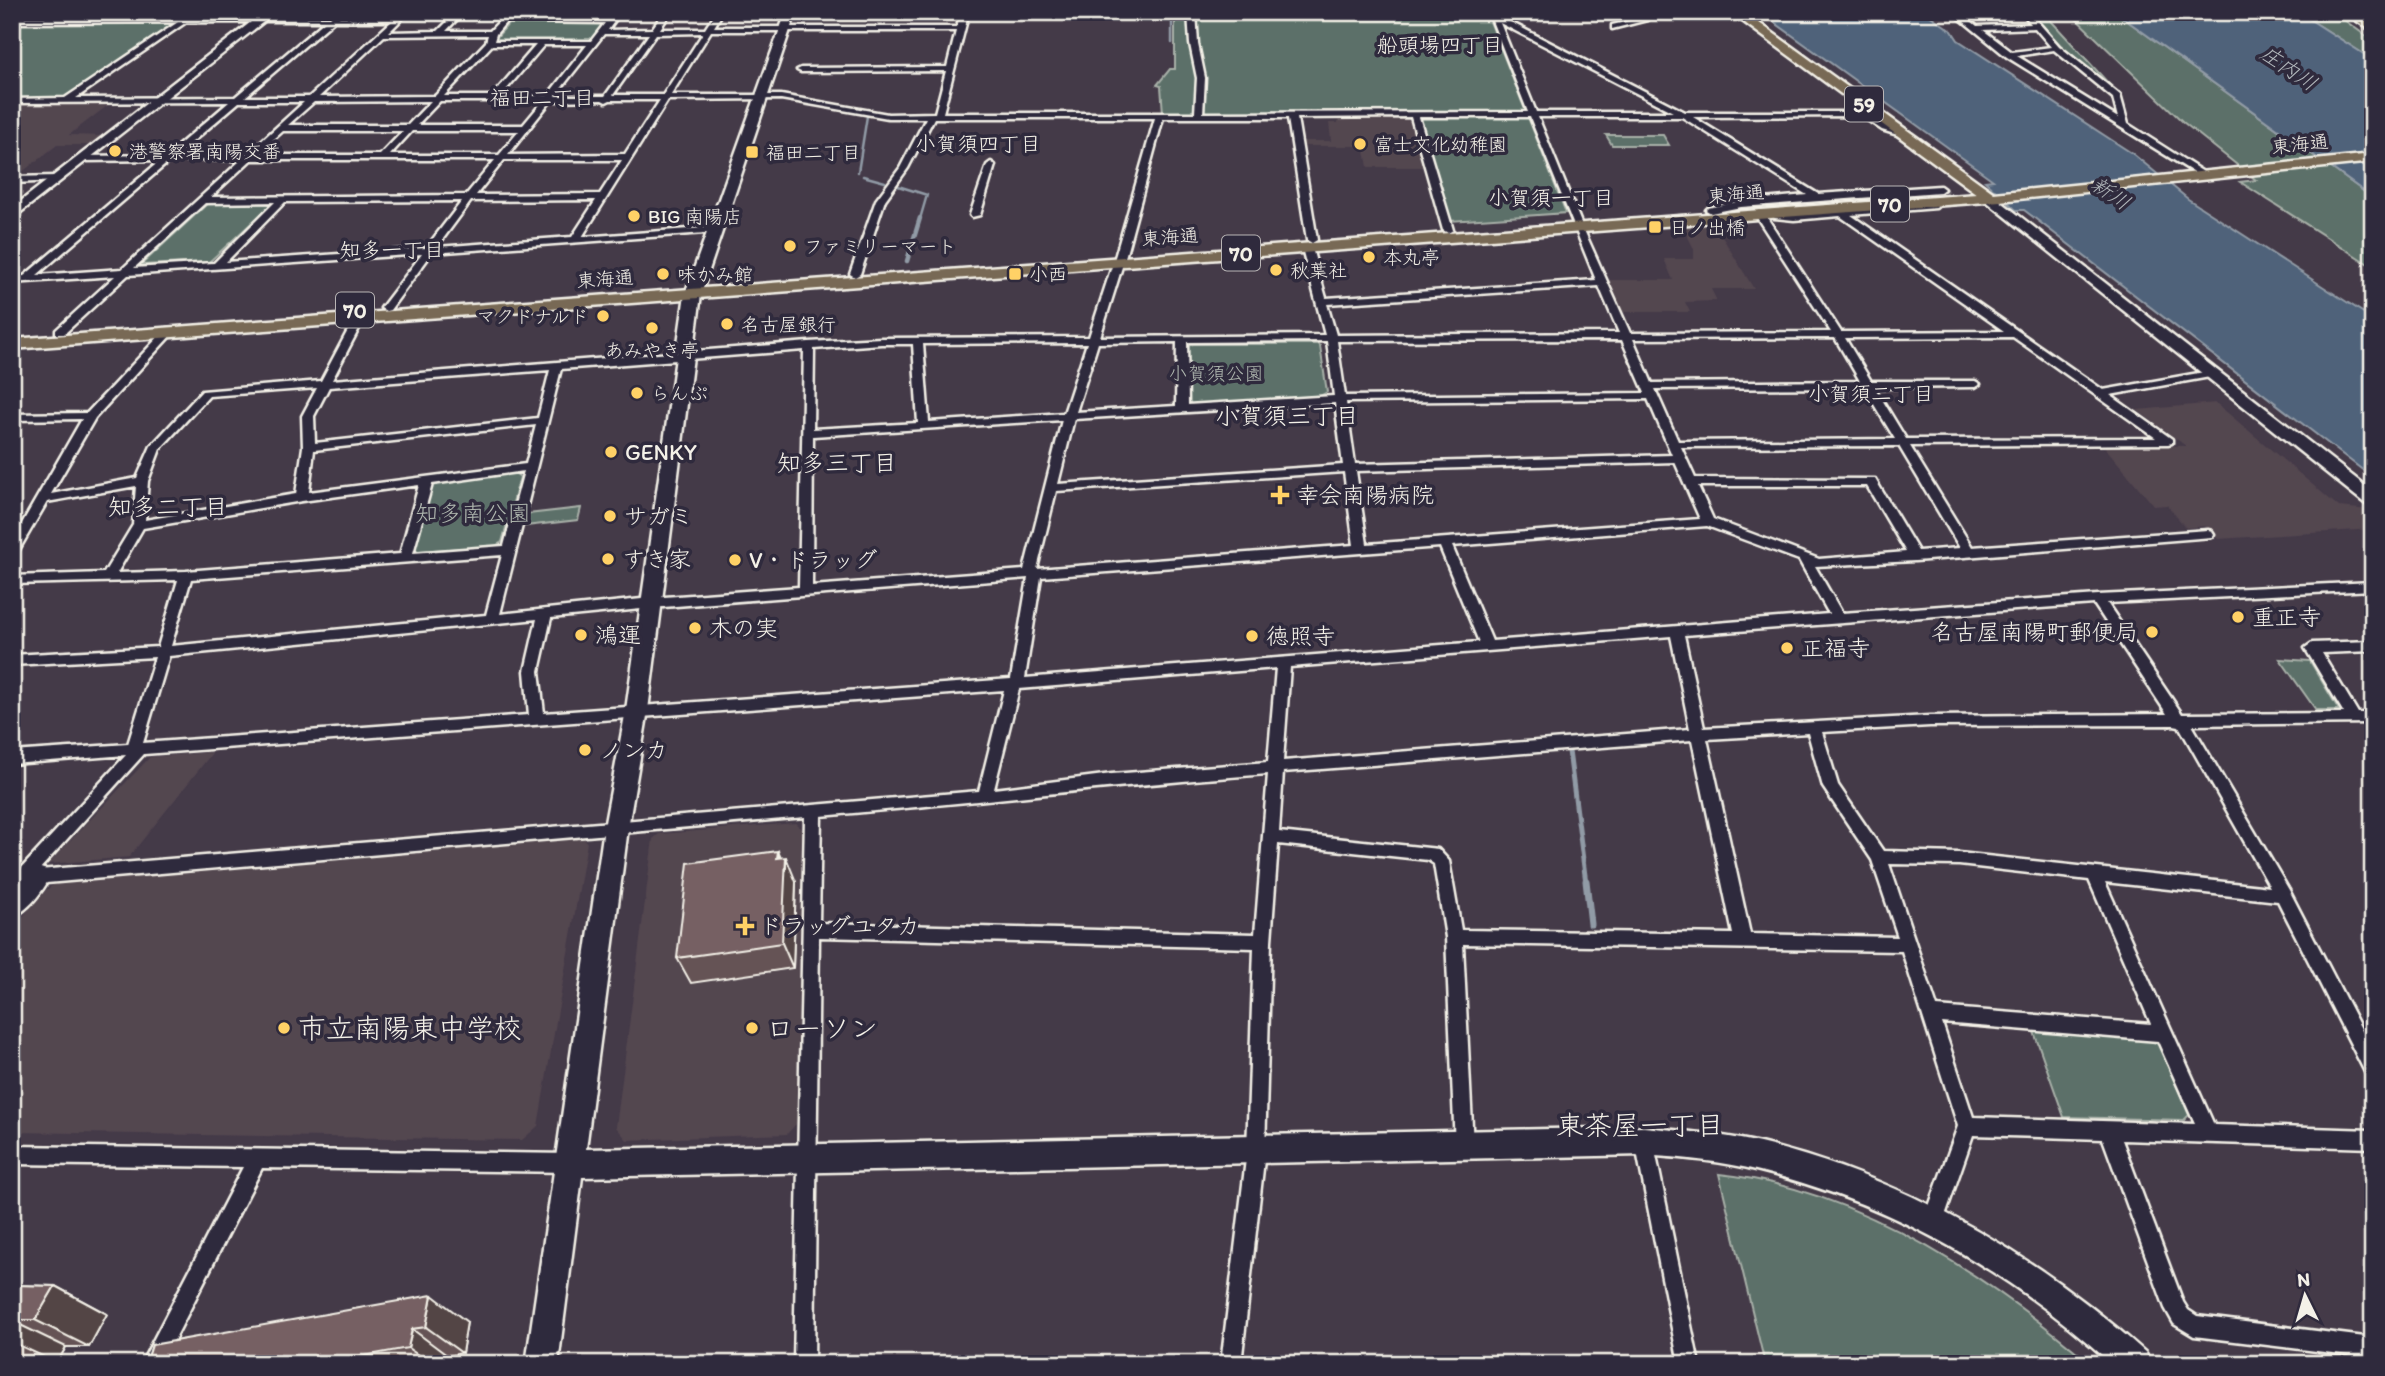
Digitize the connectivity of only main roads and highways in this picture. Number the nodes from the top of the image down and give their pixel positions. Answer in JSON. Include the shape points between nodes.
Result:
{"nodes":[{"id":1,"x":1736,"y":12,"type":"edge"},
{"id":2,"x":2350,"y":12,"type":"edge"},
{"id":3,"x":2373,"y":28,"type":"edge"},
{"id":4,"x":2373,"y":150,"type":"edge"},
{"id":5,"x":2373,"y":158,"type":"edge"},
{"id":6,"x":2198,"y":172,"type":"junction"},
{"id":7,"x":1990,"y":193,"type":"junction"},
{"id":8,"x":1711,"y":210,"type":"joint"},
{"id":9,"x":1577,"y":224,"type":"junction"},
{"id":10,"x":1309,"y":244,"type":"junction"},
{"id":11,"x":1119,"y":258,"type":"junction"},
{"id":12,"x":695,"y":289,"type":"junction"},
{"id":13,"x":12,"y":336,"type":"edge"},
{"id":14,"x":12,"y":344,"type":"edge"}],
"edges":[{"from":1,"to":7,"type":"main road","number":"59"},
{"from":2,"to":3,"type":"main road"},
{"from":4,"to":6,"type":"main road","name":"東海通"},
{"from":5,"to":6,"type":"main road","name":"東海通"},
{"from":6,"to":7,"type":"main road","name":"東海通"},
{"from":7,"to":8,"type":"main road","name":"東海通","number":"70"},
{"from":7,"to":9,"type":"main road","name":"東海通","number":"70"},
{"from":8,"to":9,"type":"main road","name":"東海通","number":"70"},
{"from":9,"to":10,"type":"main road","name":"東海通","number":"70"},
{"from":9,"to":10,"type":"main road","name":"東海通","number":"70","via":[[1448,230]]},
{"from":10,"to":11,"type":"main road","name":"東海通","number":"70"},
{"from":11,"to":12,"type":"main road","name":"東海通","number":"70"},
{"from":11,"to":12,"type":"main road","name":"東海通","number":"70"},
{"from":12,"to":13,"type":"main road","name":"東海通","number":"70"},
{"from":12,"to":14,"type":"main road","name":"東海通","number":"70"}]}
